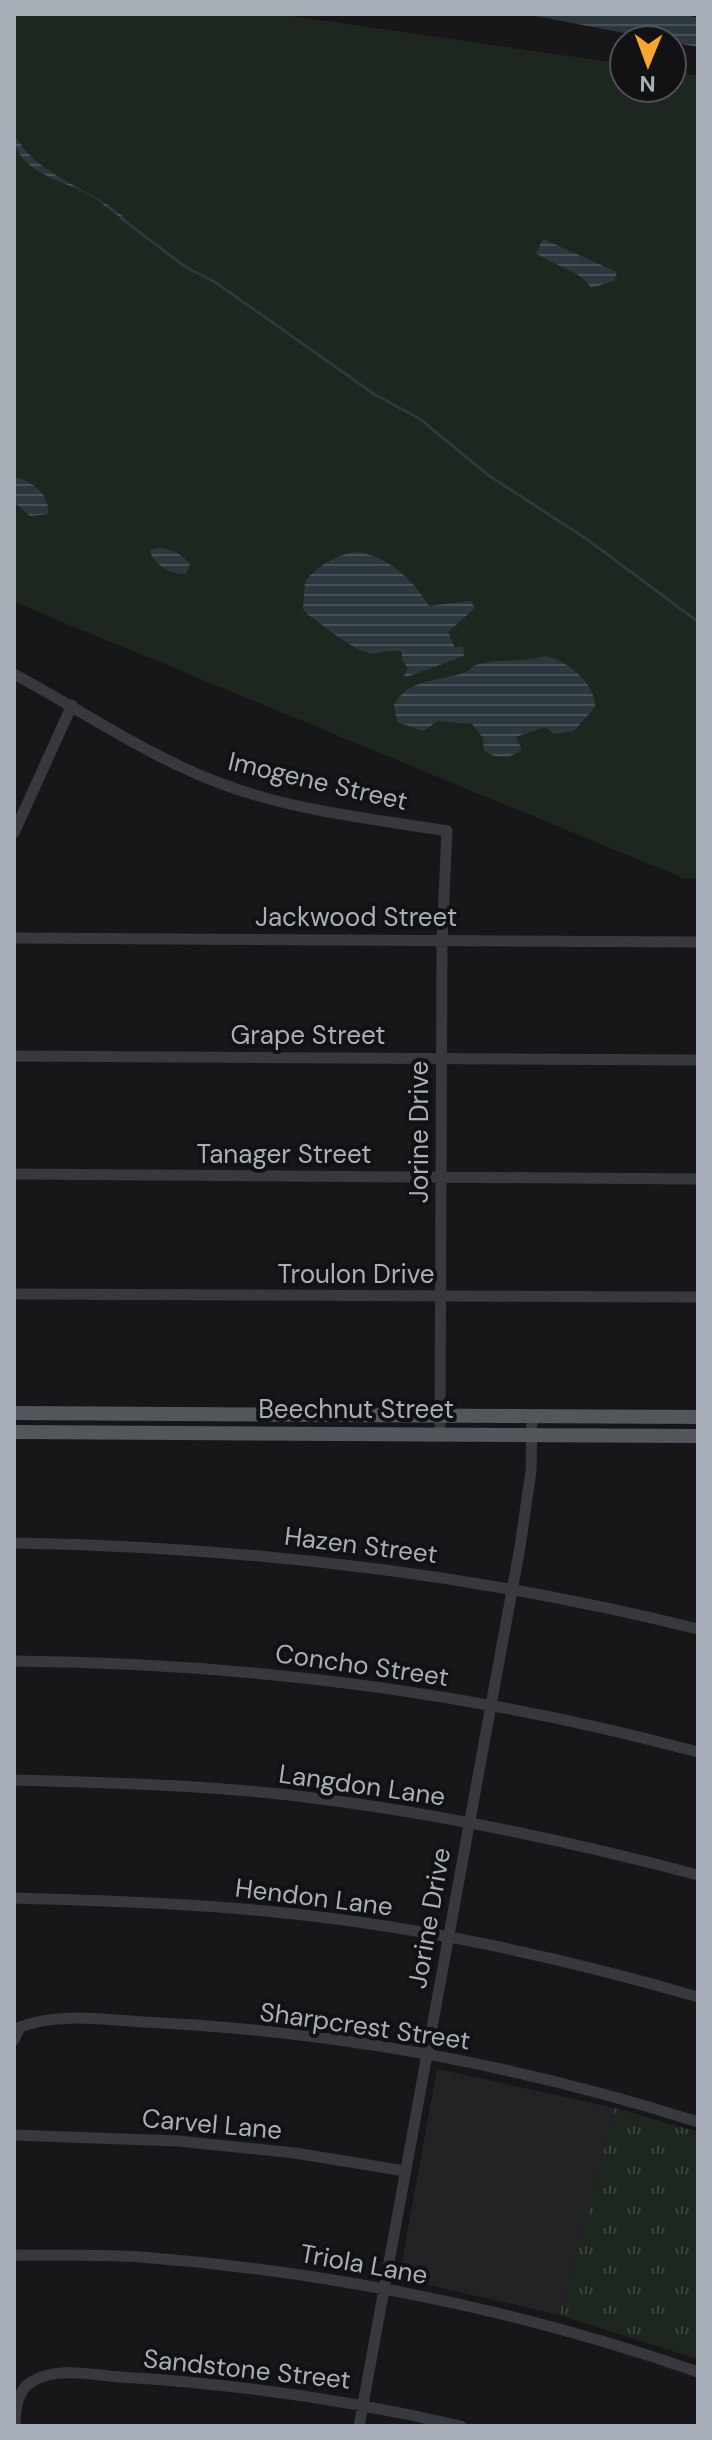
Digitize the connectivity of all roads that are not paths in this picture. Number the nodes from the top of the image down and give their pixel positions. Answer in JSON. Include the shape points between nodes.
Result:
{"nodes":[{"id":1,"x":14,"y":674,"type":"edge"},
{"id":2,"x":72,"y":705,"type":"junction"},
{"id":3,"x":447,"y":831,"type":"joint"},
{"id":4,"x":14,"y":833,"type":"edge"},
{"id":5,"x":14,"y":938,"type":"edge"},
{"id":6,"x":442,"y":940,"type":"junction"},
{"id":7,"x":698,"y":942,"type":"edge"},
{"id":8,"x":14,"y":1056,"type":"edge"},
{"id":9,"x":441,"y":1058,"type":"junction"},
{"id":10,"x":698,"y":1060,"type":"edge"},
{"id":11,"x":14,"y":1174,"type":"edge"},
{"id":12,"x":441,"y":1177,"type":"junction"},
{"id":13,"x":698,"y":1179,"type":"edge"},
{"id":14,"x":14,"y":1294,"type":"edge"},
{"id":15,"x":440,"y":1296,"type":"junction"},
{"id":16,"x":698,"y":1297,"type":"edge"},
{"id":17,"x":14,"y":1413,"type":"edge"},
{"id":18,"x":55,"y":1414,"type":"junction"},
{"id":19,"x":257,"y":1414,"type":"junction"},
{"id":20,"x":440,"y":1415,"type":"junction"},
{"id":21,"x":532,"y":1416,"type":"junction"},
{"id":22,"x":698,"y":1417,"type":"edge"},
{"id":23,"x":14,"y":1432,"type":"edge"},
{"id":24,"x":54,"y":1432,"type":"junction"},
{"id":25,"x":257,"y":1432,"type":"junction"},
{"id":26,"x":440,"y":1433,"type":"junction"},
{"id":27,"x":532,"y":1434,"type":"junction"},
{"id":28,"x":698,"y":1436,"type":"edge"},
{"id":29,"x":14,"y":1543,"type":"edge"},
{"id":30,"x":512,"y":1588,"type":"junction"},
{"id":31,"x":698,"y":1629,"type":"edge"},
{"id":32,"x":14,"y":1661,"type":"edge"},
{"id":33,"x":490,"y":1705,"type":"junction"},
{"id":34,"x":698,"y":1752,"type":"edge"},
{"id":35,"x":14,"y":1780,"type":"edge"},
{"id":36,"x":470,"y":1822,"type":"junction"},
{"id":37,"x":698,"y":1875,"type":"edge"},
{"id":38,"x":14,"y":1898,"type":"edge"},
{"id":39,"x":447,"y":1937,"type":"junction"},
{"id":40,"x":698,"y":1997,"type":"edge"},
{"id":41,"x":14,"y":2040,"type":"edge"},
{"id":42,"x":428,"y":2054,"type":"junction"},
{"id":43,"x":698,"y":2122,"type":"edge"},
{"id":44,"x":14,"y":2135,"type":"edge"},
{"id":45,"x":405,"y":2171,"type":"junction"},
{"id":46,"x":14,"y":2255,"type":"edge"},
{"id":47,"x":383,"y":2287,"type":"junction"},
{"id":48,"x":698,"y":2372,"type":"edge"},
{"id":49,"x":363,"y":2404,"type":"junction"},
{"id":50,"x":15,"y":2426,"type":"edge"},
{"id":51,"x":359,"y":2426,"type":"edge"},
{"id":52,"x":461,"y":2426,"type":"edge"}],
"edges":[{"from":1,"to":2,"type":"street","name":"Imogene Street"},
{"from":2,"to":3,"type":"street","name":"Imogene Street","via":[[225,785],[287,802]]},
{"from":2,"to":4,"type":"street"},
{"from":3,"to":6,"type":"street","name":"Jorine Drive"},
{"from":5,"to":6,"type":"street","name":"Jackwood Street"},
{"from":6,"to":7,"type":"street","name":"Jackwood Street"},
{"from":6,"to":9,"type":"street","name":"Jorine Drive"},
{"from":8,"to":9,"type":"street","name":"Grape Street"},
{"from":9,"to":10,"type":"street","name":"Grape Street"},
{"from":9,"to":12,"type":"street","name":"Jorine Drive"},
{"from":11,"to":12,"type":"street","name":"Tanager Street"},
{"from":12,"to":13,"type":"street","name":"Tanager Street"},
{"from":12,"to":15,"type":"street","name":"Jorine Drive"},
{"from":14,"to":15,"type":"street","name":"Troulon Drive"},
{"from":15,"to":16,"type":"street","name":"Troulon Drive"},
{"from":15,"to":20,"type":"street","name":"Jorine Drive"},
{"from":17,"to":18,"type":"main road","name":"Beechnut Street"},
{"from":18,"to":19,"type":"main road","name":"Beechnut Street"},
{"from":18,"to":24,"type":"main road"},
{"from":19,"to":20,"type":"main road","name":"Beechnut Street"},
{"from":19,"to":25,"type":"main road"},
{"from":20,"to":21,"type":"main road","name":"Beechnut Street"},
{"from":20,"to":26,"type":"street","name":"Jorine Drive"},
{"from":21,"to":22,"type":"main road","name":"Beechnut Street"},
{"from":21,"to":27,"type":"street","name":"Jorine Drive"},
{"from":23,"to":24,"type":"main road","name":"Beechnut Street"},
{"from":24,"to":25,"type":"main road","name":"Beechnut Street"},
{"from":25,"to":26,"type":"main road","name":"Beechnut Street"},
{"from":26,"to":27,"type":"main road","name":"Beechnut Street"},
{"from":27,"to":28,"type":"main road","name":"Beechnut Street"},
{"from":27,"to":30,"type":"street","name":"Jorine Drive","via":[[528,1500]]},
{"from":29,"to":30,"type":"street","name":"Hazen Street","via":[[316,1559]]},
{"from":30,"to":31,"type":"street","name":"Hazen Street"},
{"from":30,"to":33,"type":"street","name":"Jorine Drive"},
{"from":32,"to":33,"type":"street","name":"Concho Street","via":[[128,1662],[292,1677]]},
{"from":33,"to":34,"type":"street","name":"Concho Street"},
{"from":33,"to":36,"type":"street","name":"Jorine Drive"},
{"from":35,"to":36,"type":"street","name":"Langdon Lane","via":[[304,1797]]},
{"from":36,"to":37,"type":"street","name":"Langdon Lane"},
{"from":36,"to":39,"type":"street","name":"Jorine Drive"},
{"from":38,"to":39,"type":"street","name":"Hendon Lane","via":[[277,1912]]},
{"from":39,"to":40,"type":"street","name":"Hendon Lane","via":[[607,1970]]},
{"from":39,"to":42,"type":"street","name":"Jorine Drive"},
{"from":41,"to":42,"type":"street","name":"Sharpcrest Street","via":[[20,2027],[46,2018],[180,2024]]},
{"from":42,"to":43,"type":"street","name":"Sharpcrest Street","via":[[610,2095]]},
{"from":42,"to":45,"type":"street","name":"Jorine Drive"},
{"from":44,"to":45,"type":"street","name":"Carvel Lane","via":[[178,2141]]},
{"from":45,"to":47,"type":"street","name":"Jorine Drive"},
{"from":46,"to":47,"type":"street","name":"Triola Lane","via":[[139,2257]]},
{"from":47,"to":48,"type":"street","name":"Triola Lane","via":[[564,2328]]},
{"from":47,"to":49,"type":"street","name":"Jorine Drive"},
{"from":49,"to":50,"type":"street","name":"Sandstone Street","via":[[195,2381],[53,2373],[28,2383],[15,2407]]},
{"from":49,"to":51,"type":"street","name":"Jorine Drive"},
{"from":49,"to":52,"type":"street","name":"Sandstone Street"}]}
